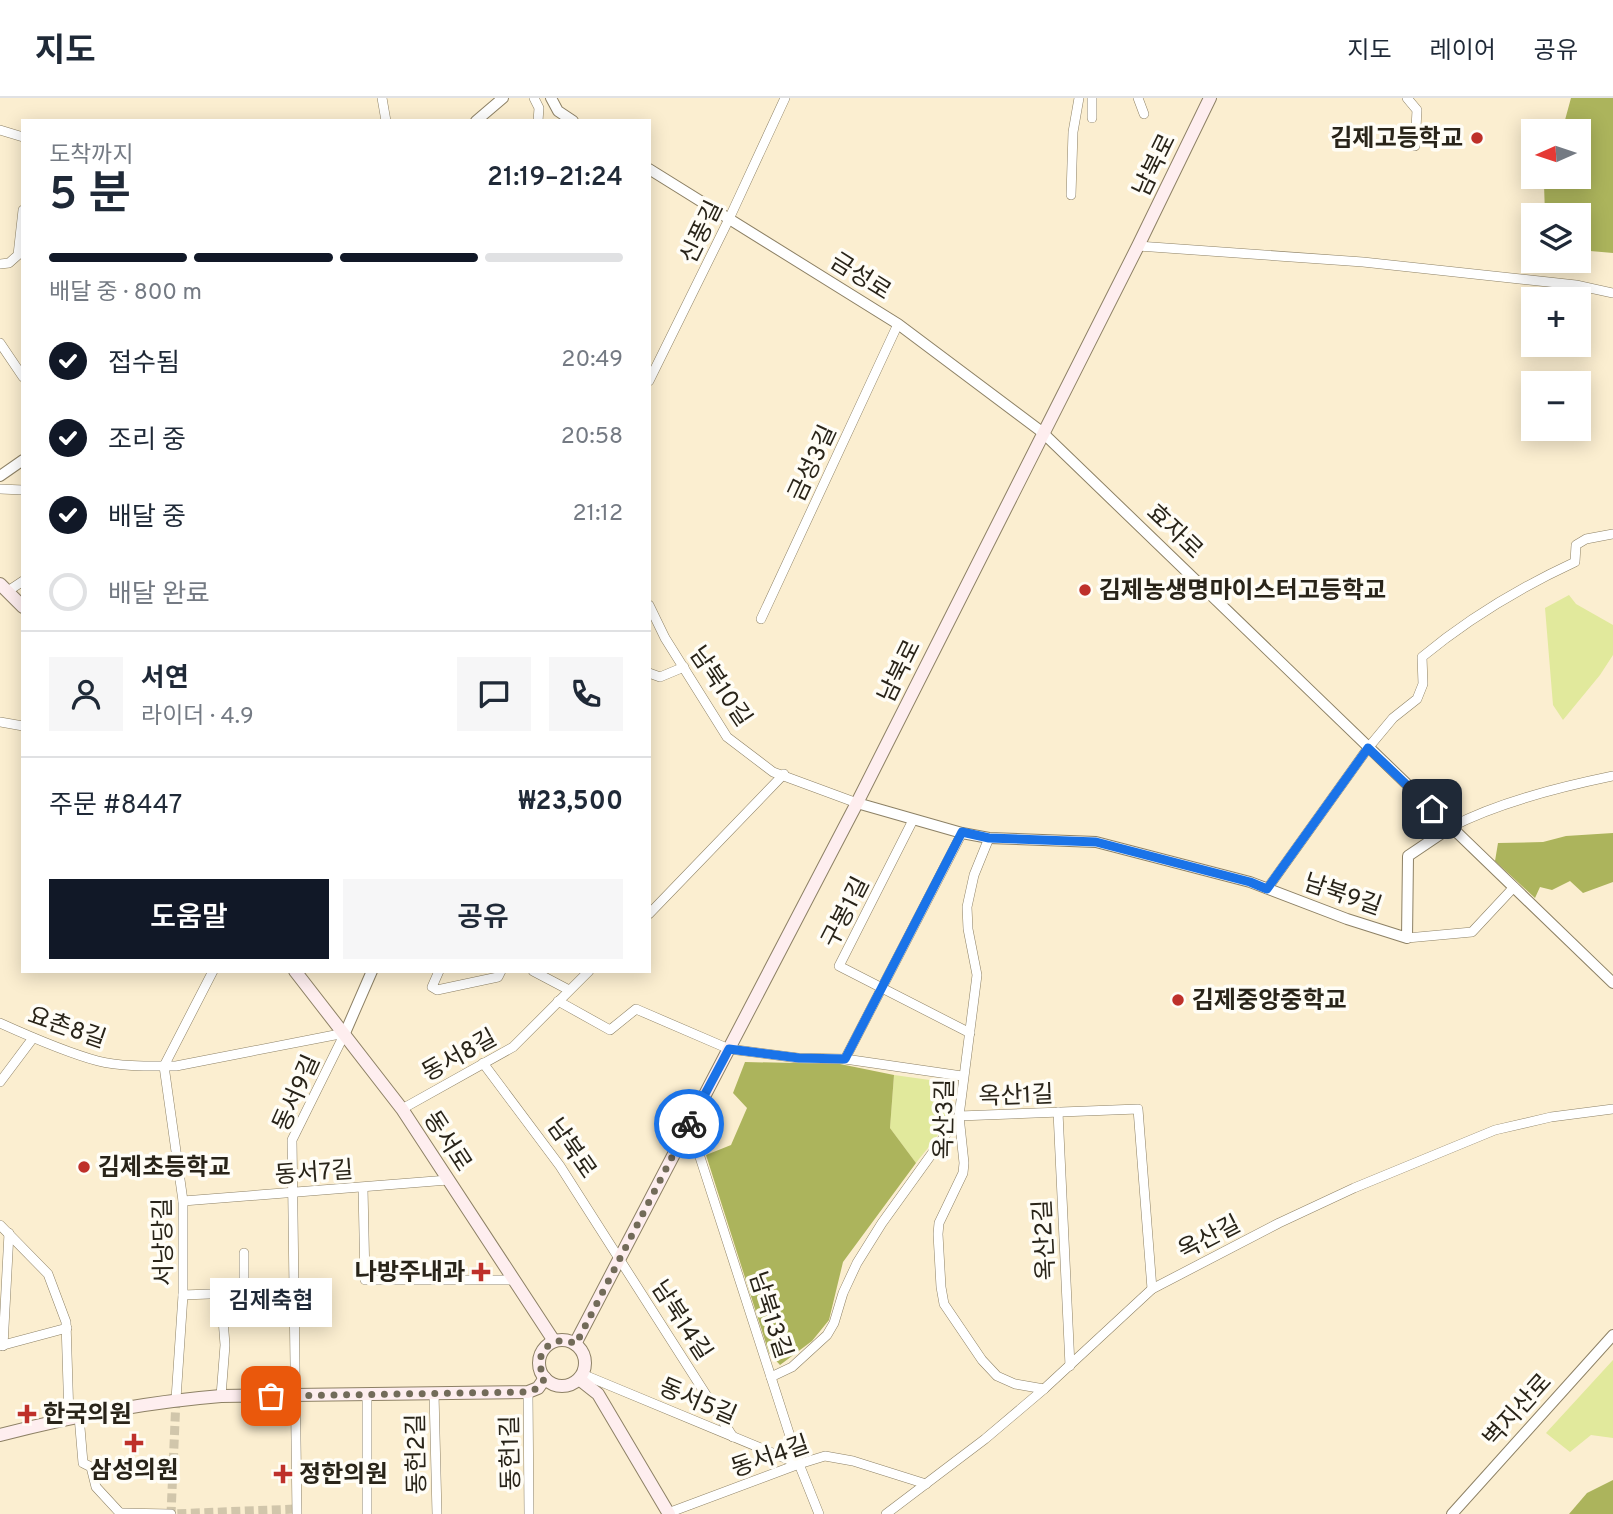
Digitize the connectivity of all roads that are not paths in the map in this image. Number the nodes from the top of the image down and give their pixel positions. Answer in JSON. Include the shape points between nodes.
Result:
{"nodes":[{"id":1,"x":503,"y":98,"type":"edge"},
{"id":2,"x":534,"y":98,"type":"edge"},
{"id":3,"x":551,"y":98,"type":"edge"},
{"id":4,"x":785,"y":98,"type":"edge"},
{"id":5,"x":1079,"y":98,"type":"edge"},
{"id":6,"x":1092,"y":98,"type":"edge"},
{"id":7,"x":1138,"y":98,"type":"edge"},
{"id":8,"x":1210,"y":98,"type":"edge"},
{"id":9,"x":1407,"y":98,"type":"edge"},
{"id":10,"x":384,"y":99,"type":"edge"},
{"id":11,"x":1144,"y":114,"type":"dead end"},
{"id":12,"x":1092,"y":118,"type":"dead end"},
{"id":13,"x":386,"y":119,"type":"edge"},
{"id":14,"x":478,"y":119,"type":"edge"},
{"id":15,"x":538,"y":119,"type":"edge"},
{"id":16,"x":570,"y":119,"type":"edge"},
{"id":17,"x":0,"y":130,"type":"edge"},
{"id":18,"x":21,"y":135,"type":"edge"},
{"id":19,"x":1415,"y":146,"type":"dead end"},
{"id":20,"x":651,"y":170,"type":"edge"},
{"id":21,"x":1071,"y":195,"type":"dead end"},
{"id":22,"x":729,"y":219,"type":"junction"},
{"id":23,"x":21,"y":224,"type":"edge"},
{"id":24,"x":1138,"y":246,"type":"junction"},
{"id":25,"x":0,"y":264,"type":"edge"},
{"id":26,"x":1613,"y":293,"type":"edge"},
{"id":27,"x":898,"y":324,"type":"junction"},
{"id":28,"x":0,"y":343,"type":"edge"},
{"id":29,"x":19,"y":363,"type":"edge"},
{"id":30,"x":651,"y":378,"type":"edge"},
{"id":31,"x":1042,"y":432,"type":"junction"},
{"id":32,"x":21,"y":461,"type":"edge"},
{"id":33,"x":0,"y":477,"type":"edge"},
{"id":34,"x":0,"y":489,"type":"edge"},
{"id":35,"x":21,"y":490,"type":"edge"},
{"id":36,"x":1613,"y":534,"type":"edge"},
{"id":37,"x":21,"y":582,"type":"edge"},
{"id":38,"x":4,"y":588,"type":"edge"},
{"id":39,"x":21,"y":605,"type":"edge"},
{"id":40,"x":651,"y":609,"type":"edge"},
{"id":41,"x":761,"y":618,"type":"dead end"},
{"id":42,"x":684,"y":667,"type":"junction"},
{"id":43,"x":651,"y":674,"type":"edge"},
{"id":44,"x":0,"y":722,"type":"edge"},
{"id":45,"x":21,"y":726,"type":"edge"},
{"id":46,"x":1368,"y":748,"type":"junction"},
{"id":47,"x":784,"y":774,"type":"junction"},
{"id":48,"x":1613,"y":776,"type":"edge"},
{"id":49,"x":857,"y":803,"type":"junction"},
{"id":50,"x":913,"y":820,"type":"junction"},
{"id":51,"x":1451,"y":827,"type":"junction"},
{"id":52,"x":962,"y":832,"type":"junction"},
{"id":53,"x":989,"y":838,"type":"junction"},
{"id":54,"x":1514,"y":887,"type":"junction"},
{"id":55,"x":1267,"y":889,"type":"junction"},
{"id":56,"x":651,"y":912,"type":"edge"},
{"id":57,"x":1407,"y":938,"type":"junction"},
{"id":58,"x":212,"y":973,"type":"edge"},
{"id":59,"x":297,"y":973,"type":"edge"},
{"id":60,"x":371,"y":973,"type":"edge"},
{"id":61,"x":438,"y":973,"type":"edge"},
{"id":62,"x":500,"y":973,"type":"edge"},
{"id":63,"x":537,"y":973,"type":"edge"},
{"id":64,"x":587,"y":973,"type":"edge"},
{"id":65,"x":1613,"y":983,"type":"edge"},
{"id":66,"x":882,"y":988,"type":"junction"},
{"id":67,"x":569,"y":990,"type":"junction"},
{"id":68,"x":558,"y":1001,"type":"junction"},
{"id":69,"x":0,"y":1023,"type":"edge"},
{"id":70,"x":345,"y":1033,"type":"junction"},
{"id":71,"x":970,"y":1033,"type":"junction"},
{"id":72,"x":33,"y":1038,"type":"junction"},
{"id":73,"x":729,"y":1049,"type":"junction"},
{"id":74,"x":845,"y":1059,"type":"junction"},
{"id":75,"x":483,"y":1063,"type":"junction"},
{"id":76,"x":164,"y":1066,"type":"junction"},
{"id":77,"x":962,"y":1076,"type":"junction"},
{"id":78,"x":0,"y":1082,"type":"edge"},
{"id":79,"x":402,"y":1108,"type":"junction"},
{"id":80,"x":1613,"y":1109,"type":"edge"},
{"id":81,"x":1058,"y":1112,"type":"junction"},
{"id":82,"x":959,"y":1116,"type":"junction"},
{"id":83,"x":687,"y":1128,"type":"junction"},
{"id":84,"x":448,"y":1180,"type":"junction"},
{"id":85,"x":363,"y":1188,"type":"junction"},
{"id":86,"x":292,"y":1192,"type":"junction"},
{"id":87,"x":183,"y":1201,"type":"junction"},
{"id":88,"x":0,"y":1225,"type":"edge"},
{"id":89,"x":9,"y":1233,"type":"junction"},
{"id":90,"x":244,"y":1253,"type":"dead end"},
{"id":91,"x":621,"y":1260,"type":"junction"},
{"id":92,"x":514,"y":1280,"type":"junction"},
{"id":93,"x":1152,"y":1289,"type":"junction"},
{"id":94,"x":293,"y":1291,"type":"junction"},
{"id":95,"x":220,"y":1293,"type":"junction"},
{"id":96,"x":244,"y":1293,"type":"junction"},
{"id":97,"x":183,"y":1295,"type":"junction"},
{"id":98,"x":67,"y":1328,"type":"junction"},
{"id":99,"x":1613,"y":1335,"type":"edge"},
{"id":100,"x":554,"y":1341,"type":"junction"},
{"id":101,"x":576,"y":1344,"type":"junction"},
{"id":102,"x":1,"y":1346,"type":"edge"},
{"id":103,"x":1070,"y":1366,"type":"junction"},
{"id":104,"x":581,"y":1376,"type":"junction"},
{"id":105,"x":771,"y":1377,"type":"junction"},
{"id":106,"x":545,"y":1378,"type":"junction"},
{"id":107,"x":1044,"y":1389,"type":"junction"},
{"id":108,"x":528,"y":1392,"type":"junction"},
{"id":109,"x":434,"y":1393,"type":"junction"},
{"id":110,"x":367,"y":1395,"type":"junction"},
{"id":111,"x":221,"y":1396,"type":"junction"},
{"id":112,"x":296,"y":1396,"type":"junction"},
{"id":113,"x":176,"y":1399,"type":"junction"},
{"id":114,"x":74,"y":1417,"type":"junction"},
{"id":115,"x":0,"y":1435,"type":"edge"},
{"id":116,"x":733,"y":1437,"type":"junction"},
{"id":117,"x":799,"y":1464,"type":"junction"},
{"id":118,"x":926,"y":1484,"type":"junction"},
{"id":119,"x":668,"y":1513,"type":"edge"},
{"id":120,"x":120,"y":1514,"type":"edge"},
{"id":121,"x":172,"y":1514,"type":"edge"},
{"id":122,"x":297,"y":1514,"type":"edge"},
{"id":123,"x":367,"y":1514,"type":"edge"},
{"id":124,"x":437,"y":1514,"type":"edge"},
{"id":125,"x":529,"y":1514,"type":"edge"},
{"id":126,"x":819,"y":1514,"type":"edge"},
{"id":127,"x":886,"y":1514,"type":"edge"},
{"id":128,"x":1452,"y":1514,"type":"edge"}],
"edges":[{"from":1,"to":14,"type":"street"},
{"from":2,"to":15,"type":"street"},
{"from":3,"to":16,"type":"street","via":[[558,111]]},
{"from":4,"to":22,"type":"street","name":"신풍길"},
{"from":5,"to":21,"type":"street"},
{"from":6,"to":12,"type":"street"},
{"from":7,"to":11,"type":"street"},
{"from":8,"to":24,"type":"main road","name":"남북로"},
{"from":9,"to":19,"type":"street","via":[[1417,110]]},
{"from":10,"to":13,"type":"street"},
{"from":17,"to":18,"type":"street"},
{"from":20,"to":22,"type":"street","name":"금성로"},
{"from":22,"to":27,"type":"street","name":"금성로"},
{"from":22,"to":30,"type":"street","name":"신풍길"},
{"from":23,"to":25,"type":"street","via":[[18,255]]},
{"from":24,"to":26,"type":"street","via":[[1363,262]]},
{"from":24,"to":31,"type":"main road","name":"남북로"},
{"from":27,"to":31,"type":"street","name":"금성로"},
{"from":27,"to":41,"type":"street","name":"금성3길"},
{"from":28,"to":29,"type":"street"},
{"from":31,"to":46,"type":"street","name":"효자로"},
{"from":31,"to":49,"type":"main road","name":"남북로"},
{"from":32,"to":33,"type":"street"},
{"from":34,"to":35,"type":"street"},
{"from":36,"to":46,"type":"street","via":[[1576,545],[1575,562],[1525,585],[1422,657],[1423,684],[1417,699],[1393,718]]},
{"from":37,"to":38,"type":"street"},
{"from":38,"to":39,"type":"main road"},
{"from":40,"to":42,"type":"street","name":"남북10길"},
{"from":42,"to":43,"type":"street","via":[[660,677]]},
{"from":42,"to":47,"type":"street","name":"남북10길","via":[[727,737],[774,772]]},
{"from":44,"to":45,"type":"street"},
{"from":46,"to":51,"type":"street","name":"효자로"},
{"from":46,"to":55,"type":"street"},
{"from":47,"to":49,"type":"street","name":"남북10길"},
{"from":47,"to":56,"type":"street"},
{"from":48,"to":51,"type":"street","via":[[1541,794]]},
{"from":49,"to":50,"type":"street","name":"남북9길"},
{"from":49,"to":73,"type":"main road","name":"남북로"},
{"from":50,"to":52,"type":"street","name":"남북9길"},
{"from":50,"to":66,"type":"street","name":"구봉1길","via":[[839,966]]},
{"from":51,"to":54,"type":"street","name":"효자로"},
{"from":51,"to":57,"type":"street","via":[[1408,856]]},
{"from":52,"to":53,"type":"street","name":"남북9길"},
{"from":52,"to":66,"type":"street"},
{"from":53,"to":55,"type":"street","name":"남북9길","via":[[1096,842]]},
{"from":53,"to":71,"type":"street","name":"옥산3길","via":[[967,907],[977,975]]},
{"from":54,"to":57,"type":"street","via":[[1472,932]]},
{"from":54,"to":65,"type":"street","name":"효자로"},
{"from":55,"to":57,"type":"street","name":"남북9길"},
{"from":58,"to":76,"type":"street"},
{"from":59,"to":70,"type":"main road","name":"동서로"},
{"from":60,"to":70,"type":"street"},
{"from":61,"to":62,"type":"street","via":[[432,987],[436,990]]},
{"from":63,"to":67,"type":"street"},
{"from":64,"to":67,"type":"street","name":"동서8길"},
{"from":66,"to":71,"type":"street","name":"구봉1길"},
{"from":66,"to":74,"type":"street"},
{"from":67,"to":68,"type":"street","name":"동서8길"},
{"from":68,"to":73,"type":"street","via":[[610,1030],[636,1009]]},
{"from":68,"to":75,"type":"street","name":"동서8길","via":[[513,1048]]},
{"from":69,"to":72,"type":"street","name":"요촌8길"},
{"from":70,"to":76,"type":"street","name":"동서9길"},
{"from":70,"to":79,"type":"main road","name":"동서로"},
{"from":70,"to":86,"type":"street","name":"동서9길","via":[[292,1140]]},
{"from":71,"to":77,"type":"street","name":"옥산3길"},
{"from":72,"to":76,"type":"street","name":"요촌8길","via":[[100,1061]]},
{"from":72,"to":78,"type":"street"},
{"from":73,"to":74,"type":"street"},
{"from":73,"to":83,"type":"main road","name":"남북로"},
{"from":74,"to":77,"type":"street"},
{"from":75,"to":79,"type":"street","name":"동서8길"},
{"from":75,"to":91,"type":"street","name":"남북로","via":[[560,1166]]},
{"from":76,"to":87,"type":"street","name":"서낭당길"},
{"from":77,"to":82,"type":"street","name":"옥산3길"},
{"from":79,"to":84,"type":"main road","name":"동서로"},
{"from":80,"to":93,"type":"street","name":"옥산길","via":[[1495,1130],[1354,1188]]},
{"from":81,"to":82,"type":"street","name":"옥산1길"},
{"from":81,"to":93,"type":"street","name":"옥산1길","via":[[1138,1109]]},
{"from":81,"to":103,"type":"street","name":"옥산2길"},
{"from":82,"to":105,"type":"street","name":"옥산1길","via":[[857,1263],[827,1335],[792,1367]]},
{"from":82,"to":107,"type":"street","name":"옥산3길","via":[[963,1173],[938,1234],[944,1304],[997,1376]]},
{"from":83,"to":91,"type":"main road","name":"남북로"},
{"from":83,"to":105,"type":"street","name":"남북13길"},
{"from":84,"to":85,"type":"street","name":"동서7길"},
{"from":84,"to":92,"type":"main road","name":"동서로"},
{"from":85,"to":86,"type":"street","name":"동서7길"},
{"from":85,"to":92,"type":"street","via":[[365,1280]]},
{"from":86,"to":87,"type":"street","name":"동서7길"},
{"from":86,"to":94,"type":"street","name":"동서9길"},
{"from":87,"to":97,"type":"street","name":"서낭당길"},
{"from":88,"to":89,"type":"street"},
{"from":89,"to":98,"type":"street","via":[[48,1274]]},
{"from":89,"to":102,"type":"street"},
{"from":90,"to":96,"type":"street"},
{"from":91,"to":101,"type":"main road","name":"남북로"},
{"from":91,"to":116,"type":"street","name":"남북14길"},
{"from":92,"to":100,"type":"main road","name":"동서로"},
{"from":93,"to":103,"type":"street","name":"옥산길"},
{"from":94,"to":96,"type":"street"},
{"from":94,"to":112,"type":"street","name":"동서9길"},
{"from":95,"to":96,"type":"street"},
{"from":95,"to":97,"type":"street"},
{"from":95,"to":111,"type":"street","via":[[225,1345]]},
{"from":97,"to":113,"type":"street","name":"서낭당길"},
{"from":98,"to":102,"type":"street"},
{"from":98,"to":114,"type":"street"},
{"from":99,"to":128,"type":"street","name":"벽지산로"},
{"from":100,"to":101,"type":"main road"},
{"from":100,"to":106,"type":"main road","via":[[540,1357]]},
{"from":101,"to":104,"type":"main road","via":[[584,1358]]},
{"from":103,"to":107,"type":"street","name":"옥산길"},
{"from":104,"to":106,"type":"main road","via":[[565,1386]]},
{"from":104,"to":116,"type":"street","name":"동서5길"},
{"from":104,"to":119,"type":"main road","via":[[597,1394]]},
{"from":105,"to":117,"type":"street","name":"남북13길"},
{"from":106,"to":108,"type":"main road"},
{"from":107,"to":118,"type":"street","name":"옥산길"},
{"from":108,"to":109,"type":"main road"},
{"from":108,"to":125,"type":"street","name":"동헌1길"},
{"from":109,"to":110,"type":"main road"},
{"from":109,"to":124,"type":"street","name":"동헌2길"},
{"from":110,"to":112,"type":"main road"},
{"from":110,"to":123,"type":"street"},
{"from":111,"to":112,"type":"main road"},
{"from":111,"to":113,"type":"main road"},
{"from":112,"to":122,"type":"street","name":"동서9길"},
{"from":113,"to":114,"type":"main road"},
{"from":114,"to":115,"type":"main road"},
{"from":114,"to":120,"type":"street","via":[[83,1462],[90,1467],[96,1487]]},
{"from":116,"to":117,"type":"street","name":"동서5길"},
{"from":117,"to":118,"type":"street","name":"동서4길","via":[[825,1457],[853,1461]]},
{"from":117,"to":119,"type":"street","name":"동서4길"},
{"from":117,"to":126,"type":"street","name":"남북13길"},
{"from":118,"to":127,"type":"street","name":"옥산길"},
{"from":120,"to":121,"type":"street"}]}
